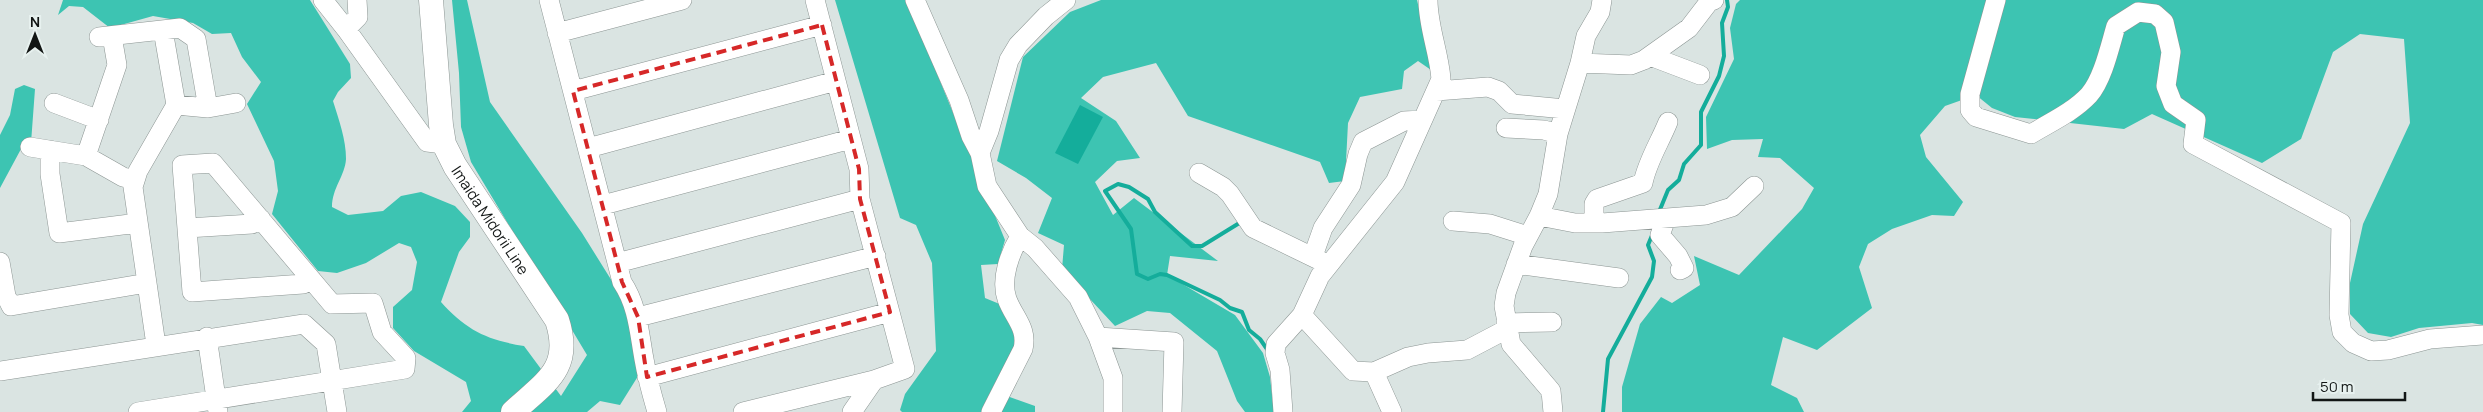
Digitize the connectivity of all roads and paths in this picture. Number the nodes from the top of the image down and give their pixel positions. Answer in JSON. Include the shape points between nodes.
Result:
{"nodes":[{"id":1,"x":323,"y":0,"type":"edge"},
{"id":2,"x":356,"y":0,"type":"edge"},
{"id":3,"x":431,"y":0,"type":"edge"},
{"id":4,"x":549,"y":0,"type":"edge"},
{"id":5,"x":682,"y":0,"type":"edge"},
{"id":6,"x":815,"y":0,"type":"edge"},
{"id":7,"x":915,"y":0,"type":"edge"},
{"id":8,"x":1066,"y":0,"type":"edge"},
{"id":9,"x":1428,"y":0,"type":"edge"},
{"id":10,"x":1602,"y":0,"type":"edge"},
{"id":11,"x":1714,"y":0,"type":"edge"},
{"id":12,"x":1992,"y":5,"type":"edge"},
{"id":13,"x":822,"y":25,"type":"junction"},
{"id":14,"x":346,"y":29,"type":"junction"},
{"id":15,"x":163,"y":30,"type":"junction"},
{"id":16,"x":557,"y":33,"type":"junction"},
{"id":17,"x":1650,"y":56,"type":"junction"},
{"id":18,"x":1580,"y":63,"type":"junction"},
{"id":19,"x":1700,"y":76,"type":"dead end"},
{"id":20,"x":836,"y":81,"type":"junction"},
{"id":21,"x":573,"y":91,"type":"junction"},
{"id":22,"x":1436,"y":91,"type":"junction"},
{"id":23,"x":54,"y":103,"type":"dead end"},
{"id":24,"x":236,"y":103,"type":"dead end"},
{"id":25,"x":176,"y":105,"type":"junction"},
{"id":26,"x":208,"y":108,"type":"junction"},
{"id":27,"x":1565,"y":110,"type":"junction"},
{"id":28,"x":99,"y":120,"type":"junction"},
{"id":29,"x":1422,"y":120,"type":"junction"},
{"id":30,"x":1668,"y":122,"type":"dead end"},
{"id":31,"x":1506,"y":128,"type":"dead end"},
{"id":32,"x":1558,"y":134,"type":"junction"},
{"id":33,"x":851,"y":139,"type":"junction"},
{"id":34,"x":444,"y":144,"type":"junction"},
{"id":35,"x":30,"y":147,"type":"dead end"},
{"id":36,"x":588,"y":148,"type":"junction"},
{"id":37,"x":50,"y":150,"type":"junction"},
{"id":38,"x":980,"y":153,"type":"junction"},
{"id":39,"x":86,"y":156,"type":"junction"},
{"id":40,"x":1199,"y":174,"type":"dead end"},
{"id":41,"x":135,"y":180,"type":"junction"},
{"id":42,"x":1754,"y":186,"type":"dead end"},
{"id":43,"x":860,"y":199,"type":"junction"},
{"id":44,"x":603,"y":205,"type":"junction"},
{"id":45,"x":1539,"y":216,"type":"junction"},
{"id":46,"x":260,"y":219,"type":"junction"},
{"id":47,"x":1666,"y":219,"type":"junction"},
{"id":48,"x":1453,"y":221,"type":"dead end"},
{"id":49,"x":138,"y":223,"type":"junction"},
{"id":50,"x":1594,"y":223,"type":"junction"},
{"id":51,"x":187,"y":228,"type":"junction"},
{"id":52,"x":1020,"y":236,"type":"junction"},
{"id":53,"x":1528,"y":236,"type":"junction"},
{"id":54,"x":876,"y":256,"type":"junction"},
{"id":55,"x":1313,"y":256,"type":"junction"},
{"id":56,"x":0,"y":262,"type":"edge"},
{"id":57,"x":617,"y":263,"type":"junction"},
{"id":58,"x":1516,"y":264,"type":"junction"},
{"id":59,"x":1330,"y":266,"type":"junction"},
{"id":60,"x":1680,"y":270,"type":"dead end"},
{"id":61,"x":1619,"y":278,"type":"dead end"},
{"id":62,"x":312,"y":280,"type":"junction"},
{"id":63,"x":147,"y":283,"type":"junction"},
{"id":64,"x":890,"y":312,"type":"junction"},
{"id":65,"x":1302,"y":315,"type":"junction"},
{"id":66,"x":638,"y":317,"type":"junction"},
{"id":67,"x":1552,"y":322,"type":"dead end"},
{"id":68,"x":1506,"y":326,"type":"junction"},
{"id":69,"x":2483,"y":335,"type":"edge"},
{"id":70,"x":206,"y":337,"type":"junction"},
{"id":71,"x":1098,"y":337,"type":"junction"},
{"id":72,"x":156,"y":346,"type":"junction"},
{"id":73,"x":0,"y":371,"type":"edge"},
{"id":74,"x":1374,"y":372,"type":"junction"},
{"id":75,"x":648,"y":377,"type":"junction"},
{"id":76,"x":332,"y":380,"type":"junction"},
{"id":77,"x":874,"y":380,"type":"junction"},
{"id":78,"x":217,"y":406,"type":"edge"},
{"id":79,"x":138,"y":412,"type":"edge"},
{"id":80,"x":337,"y":412,"type":"edge"},
{"id":81,"x":513,"y":412,"type":"edge"},
{"id":82,"x":657,"y":412,"type":"edge"},
{"id":83,"x":743,"y":412,"type":"edge"},
{"id":84,"x":852,"y":412,"type":"edge"},
{"id":85,"x":991,"y":412,"type":"edge"},
{"id":86,"x":1113,"y":412,"type":"edge"},
{"id":87,"x":1172,"y":412,"type":"edge"},
{"id":88,"x":1283,"y":412,"type":"edge"},
{"id":89,"x":1392,"y":412,"type":"edge"},
{"id":90,"x":1553,"y":412,"type":"edge"}],
"edges":[{"from":1,"to":14,"type":"street"},
{"from":2,"to":14,"type":"street","via":[[358,17]]},
{"from":3,"to":34,"type":"main road","name":"Imaida Midorii Line"},
{"from":4,"to":16,"type":"street"},
{"from":5,"to":16,"type":"street"},
{"from":6,"to":13,"type":"street"},
{"from":7,"to":38,"type":"street"},
{"from":8,"to":38,"type":"street","via":[[1018,45],[1009,60],[990,131]]},
{"from":9,"to":22,"type":"street","via":[[1430,29],[1440,62],[1441,78]]},
{"from":10,"to":18,"type":"street","via":[[1600,12],[1586,36]]},
{"from":11,"to":17,"type":"street","via":[[1689,28]]},
{"from":12,"to":69,"type":"street","via":[[1970,94],[1970,110],[1976,117],[2031,134],[2073,109],[2090,93],[2103,67],[2116,26],[2138,12],[2154,14],[2164,22],[2171,52],[2166,86],[2172,104],[2196,120],[2193,144],[2341,223],[2339,315],[2342,332],[2353,343],[2371,351],[2388,350],[2430,339]]},
{"from":13,"to":20,"type":"street"},
{"from":13,"to":21,"type":"street"},
{"from":14,"to":34,"type":"street","via":[[428,142]]},
{"from":15,"to":25,"type":"street"},
{"from":15,"to":26,"type":"street","via":[[180,28],[196,38]]},
{"from":15,"to":28,"type":"street","via":[[105,37],[117,65]]},
{"from":16,"to":21,"type":"street"},
{"from":17,"to":18,"type":"street","via":[[1631,65]]},
{"from":17,"to":19,"type":"street"},
{"from":18,"to":27,"type":"street"},
{"from":20,"to":33,"type":"street"},
{"from":20,"to":36,"type":"street"},
{"from":21,"to":36,"type":"street"},
{"from":22,"to":27,"type":"street","via":[[1488,87],[1499,91],[1512,104]]},
{"from":22,"to":29,"type":"street"},
{"from":23,"to":28,"type":"street"},
{"from":24,"to":26,"type":"street"},
{"from":25,"to":26,"type":"street"},
{"from":25,"to":41,"type":"street"},
{"from":27,"to":32,"type":"street"},
{"from":28,"to":39,"type":"street"},
{"from":29,"to":55,"type":"street","via":[[1404,121],[1363,142],[1351,185],[1323,228]]},
{"from":29,"to":59,"type":"street","via":[[1395,182]]},
{"from":30,"to":50,"type":"street","via":[[1646,167],[1643,183],[1598,199],[1594,204]]},
{"from":31,"to":32,"type":"street"},
{"from":32,"to":45,"type":"street","via":[[1548,194]]},
{"from":33,"to":43,"type":"street","via":[[859,169]]},
{"from":33,"to":44,"type":"street"},
{"from":34,"to":81,"type":"main road","name":"Imaida Midorii Line","via":[[455,166],[557,320],[563,338],[561,362],[550,378]]},
{"from":35,"to":37,"type":"street"},
{"from":36,"to":44,"type":"street"},
{"from":37,"to":39,"type":"street"},
{"from":37,"to":49,"type":"street","via":[[50,174],[59,233]]},
{"from":38,"to":52,"type":"street","via":[[987,186]]},
{"from":39,"to":41,"type":"street"},
{"from":40,"to":55,"type":"street","via":[[1223,187],[1253,228]]},
{"from":41,"to":49,"type":"street"},
{"from":42,"to":47,"type":"street","via":[[1732,207],[1706,216]]},
{"from":43,"to":54,"type":"street"},
{"from":43,"to":57,"type":"street"},
{"from":44,"to":57,"type":"street"},
{"from":45,"to":50,"type":"street"},
{"from":45,"to":53,"type":"street"},
{"from":46,"to":51,"type":"street","via":[[252,224]]},
{"from":46,"to":51,"type":"street","via":[[213,163],[182,165]]},
{"from":46,"to":62,"type":"street"},
{"from":47,"to":50,"type":"street"},
{"from":47,"to":60,"type":"street","via":[[1660,234],[1678,256],[1684,268]]},
{"from":48,"to":53,"type":"street","via":[[1490,224]]},
{"from":49,"to":63,"type":"street"},
{"from":51,"to":62,"type":"street","via":[[192,292],[303,284]]},
{"from":52,"to":71,"type":"street","via":[[1035,248],[1078,298]]},
{"from":52,"to":85,"type":"street","via":[[1010,253],[1005,286],[1007,299],[1026,339]]},
{"from":53,"to":58,"type":"street"},
{"from":54,"to":64,"type":"street"},
{"from":54,"to":66,"type":"street"},
{"from":55,"to":59,"type":"street"},
{"from":56,"to":63,"type":"street","via":[[11,306]]},
{"from":57,"to":66,"type":"street"},
{"from":58,"to":61,"type":"street"},
{"from":58,"to":68,"type":"street","via":[[1504,299]]},
{"from":59,"to":65,"type":"street","via":[[1320,276]]},
{"from":62,"to":76,"type":"street","via":[[332,304],[373,303],[382,332],[406,358],[405,369]]},
{"from":63,"to":72,"type":"street"},
{"from":64,"to":75,"type":"street"},
{"from":64,"to":77,"type":"street","via":[[905,370]]},
{"from":65,"to":74,"type":"street","via":[[1353,371]]},
{"from":65,"to":88,"type":"street","via":[[1276,344],[1274,353],[1280,370]]},
{"from":66,"to":75,"type":"street"},
{"from":67,"to":68,"type":"street"},
{"from":68,"to":74,"type":"street","via":[[1467,350],[1408,357]]},
{"from":68,"to":90,"type":"street","via":[[1513,349],[1551,391]]},
{"from":70,"to":72,"type":"street"},
{"from":70,"to":76,"type":"street","via":[[304,324],[326,344]]},
{"from":70,"to":78,"type":"street"},
{"from":71,"to":86,"type":"street","via":[[1113,378]]},
{"from":71,"to":87,"type":"street","via":[[1174,342]]},
{"from":72,"to":73,"type":"street"},
{"from":74,"to":89,"type":"street"},
{"from":75,"to":82,"type":"street"},
{"from":76,"to":78,"type":"street"},
{"from":76,"to":80,"type":"street"},
{"from":77,"to":83,"type":"street"},
{"from":77,"to":84,"type":"street"},
{"from":78,"to":79,"type":"street"}]}
